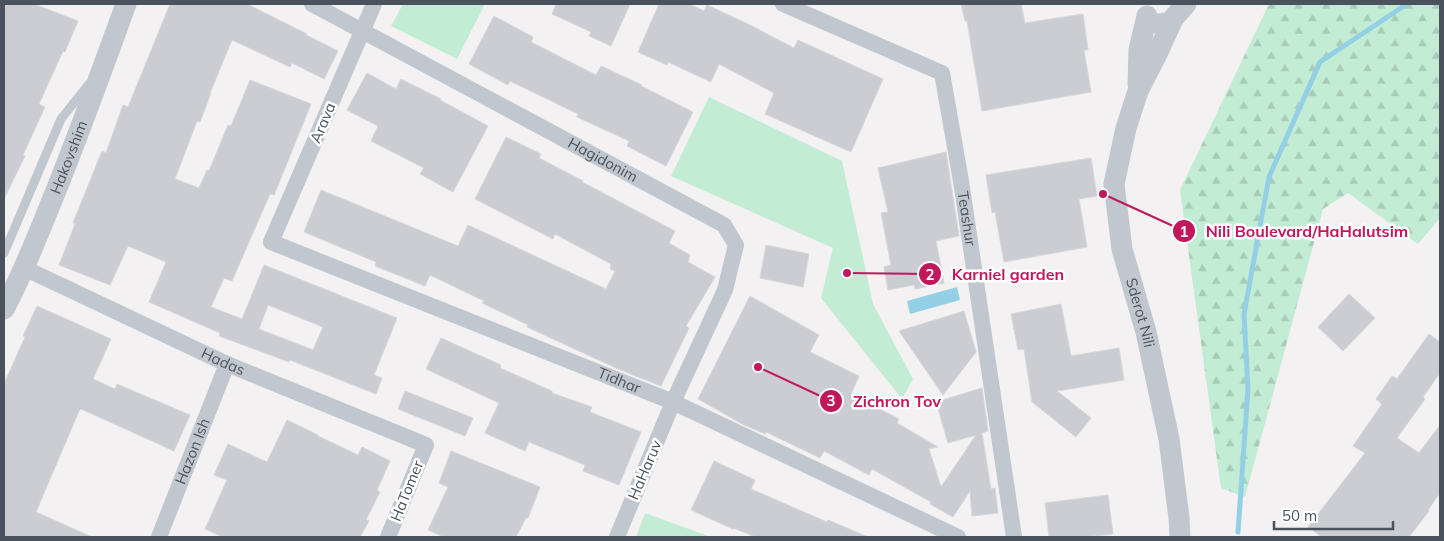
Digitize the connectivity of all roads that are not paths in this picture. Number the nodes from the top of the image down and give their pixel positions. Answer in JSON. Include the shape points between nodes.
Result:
{"nodes":[{"id":1,"x":126,"y":4,"type":"edge"},
{"id":2,"x":312,"y":4,"type":"edge"},
{"id":3,"x":374,"y":4,"type":"edge"},
{"id":4,"x":782,"y":4,"type":"edge"},
{"id":5,"x":1146,"y":10,"type":"edge"},
{"id":6,"x":1179,"y":10,"type":"edge"},
{"id":7,"x":362,"y":30,"type":"junction"},
{"id":8,"x":103,"y":66,"type":"junction"},
{"id":9,"x":1138,"y":90,"type":"junction"},
{"id":10,"x":271,"y":242,"type":"joint"},
{"id":11,"x":4,"y":253,"type":"edge"},
{"id":12,"x":24,"y":268,"type":"junction"},
{"id":13,"x":6,"y":299,"type":"edge"},
{"id":14,"x":227,"y":364,"type":"junction"},
{"id":15,"x":674,"y":402,"type":"junction"},
{"id":16,"x":426,"y":445,"type":"joint"},
{"id":17,"x":159,"y":537,"type":"edge"},
{"id":18,"x":388,"y":537,"type":"edge"},
{"id":19,"x":617,"y":537,"type":"edge"},
{"id":20,"x":958,"y":537,"type":"edge"},
{"id":21,"x":1014,"y":537,"type":"edge"},
{"id":22,"x":1180,"y":537,"type":"edge"}],
"edges":[{"from":1,"to":8,"type":"street","name":"Hakovshim"},
{"from":2,"to":7,"type":"street","name":"Hagidonim"},
{"from":3,"to":7,"type":"street","name":"Arava"},
{"from":4,"to":21,"type":"street","name":"Teashur","via":[[942,73],[963,191]]},
{"from":5,"to":6,"type":"street","via":[[1160,24],[1165,24]]},
{"from":5,"to":9,"type":"street","name":"Sderot Nili","via":[[1139,50]]},
{"from":6,"to":9,"type":"street","name":"Sderot Nili"},
{"from":7,"to":10,"type":"street","name":"Arava"},
{"from":7,"to":15,"type":"street","name":"Hagidonim","via":[[724,225],[736,246],[725,290]]},
{"from":8,"to":11,"type":"lane","via":[[61,119]]},
{"from":8,"to":12,"type":"street","name":"Hakovshim"},
{"from":9,"to":22,"type":"street","name":"Sderot Nili","via":[[1114,184],[1122,249],[1146,332],[1169,439]]},
{"from":10,"to":15,"type":"street","name":"Tidhar"},
{"from":12,"to":13,"type":"street","name":"Hakovshim"},
{"from":12,"to":14,"type":"street","name":"Hadas"},
{"from":14,"to":16,"type":"street","name":"Hadas"},
{"from":14,"to":17,"type":"street","name":"Hazon Ish"},
{"from":15,"to":19,"type":"street","name":"HaHaruv"},
{"from":15,"to":20,"type":"street","name":"Tidhar"},
{"from":16,"to":18,"type":"street","name":"HaTomer"}]}
